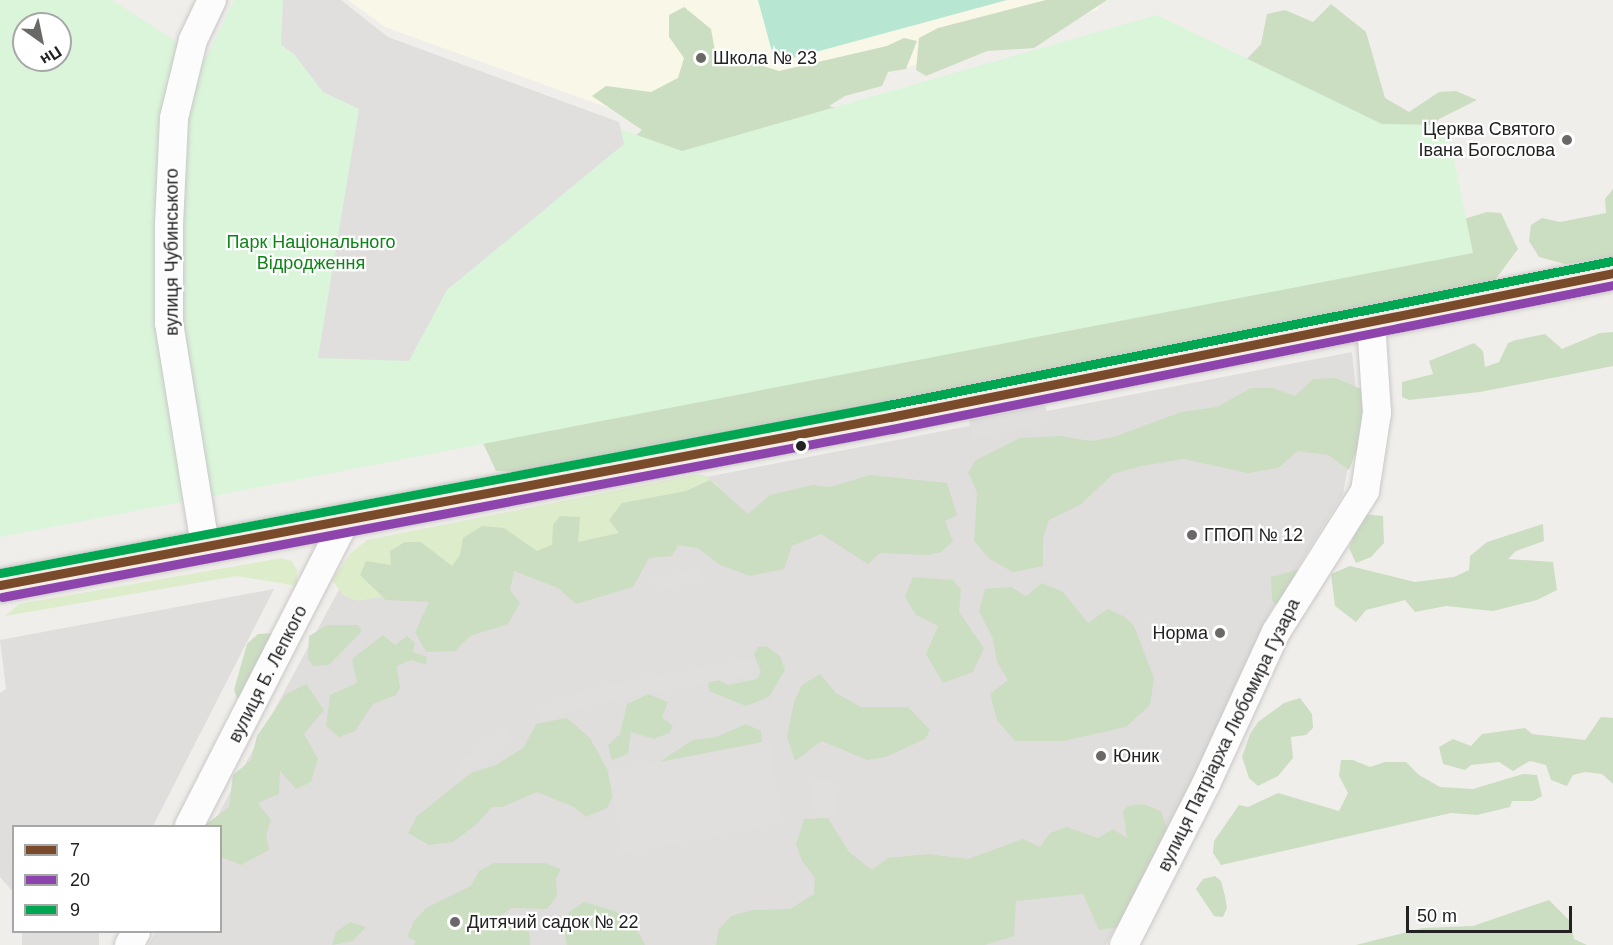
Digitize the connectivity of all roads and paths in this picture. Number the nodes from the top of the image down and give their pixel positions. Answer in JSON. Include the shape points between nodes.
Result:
{"nodes":[{"id":1,"x":212,"y":0,"type":"edge"},
{"id":2,"x":1613,"y":273,"type":"edge"},
{"id":3,"x":1371,"y":322,"type":"junction"},
{"id":4,"x":345,"y":521,"type":"junction"},
{"id":5,"x":204,"y":545,"type":"junction"},
{"id":6,"x":0,"y":585,"type":"edge"},
{"id":7,"x":190,"y":825,"type":"edge"},
{"id":8,"x":1124,"y":945,"type":"edge"}],
"edges":[{"from":1,"to":5,"type":"street","name":"вулиця Чубинського","via":[[193,40],[174,118],[169,225],[169,323]]},
{"from":2,"to":3,"type":"main road"},
{"from":3,"to":4,"type":"main road"},
{"from":3,"to":8,"type":"street","name":"вулиця Патріарха Любомира Гузара","via":[[1377,413],[1365,491],[1276,632],[1206,784]]},
{"from":4,"to":5,"type":"main road"},
{"from":4,"to":7,"type":"street","name":"вулиця Б. Лепкого"},
{"from":5,"to":6,"type":"main road"}]}
